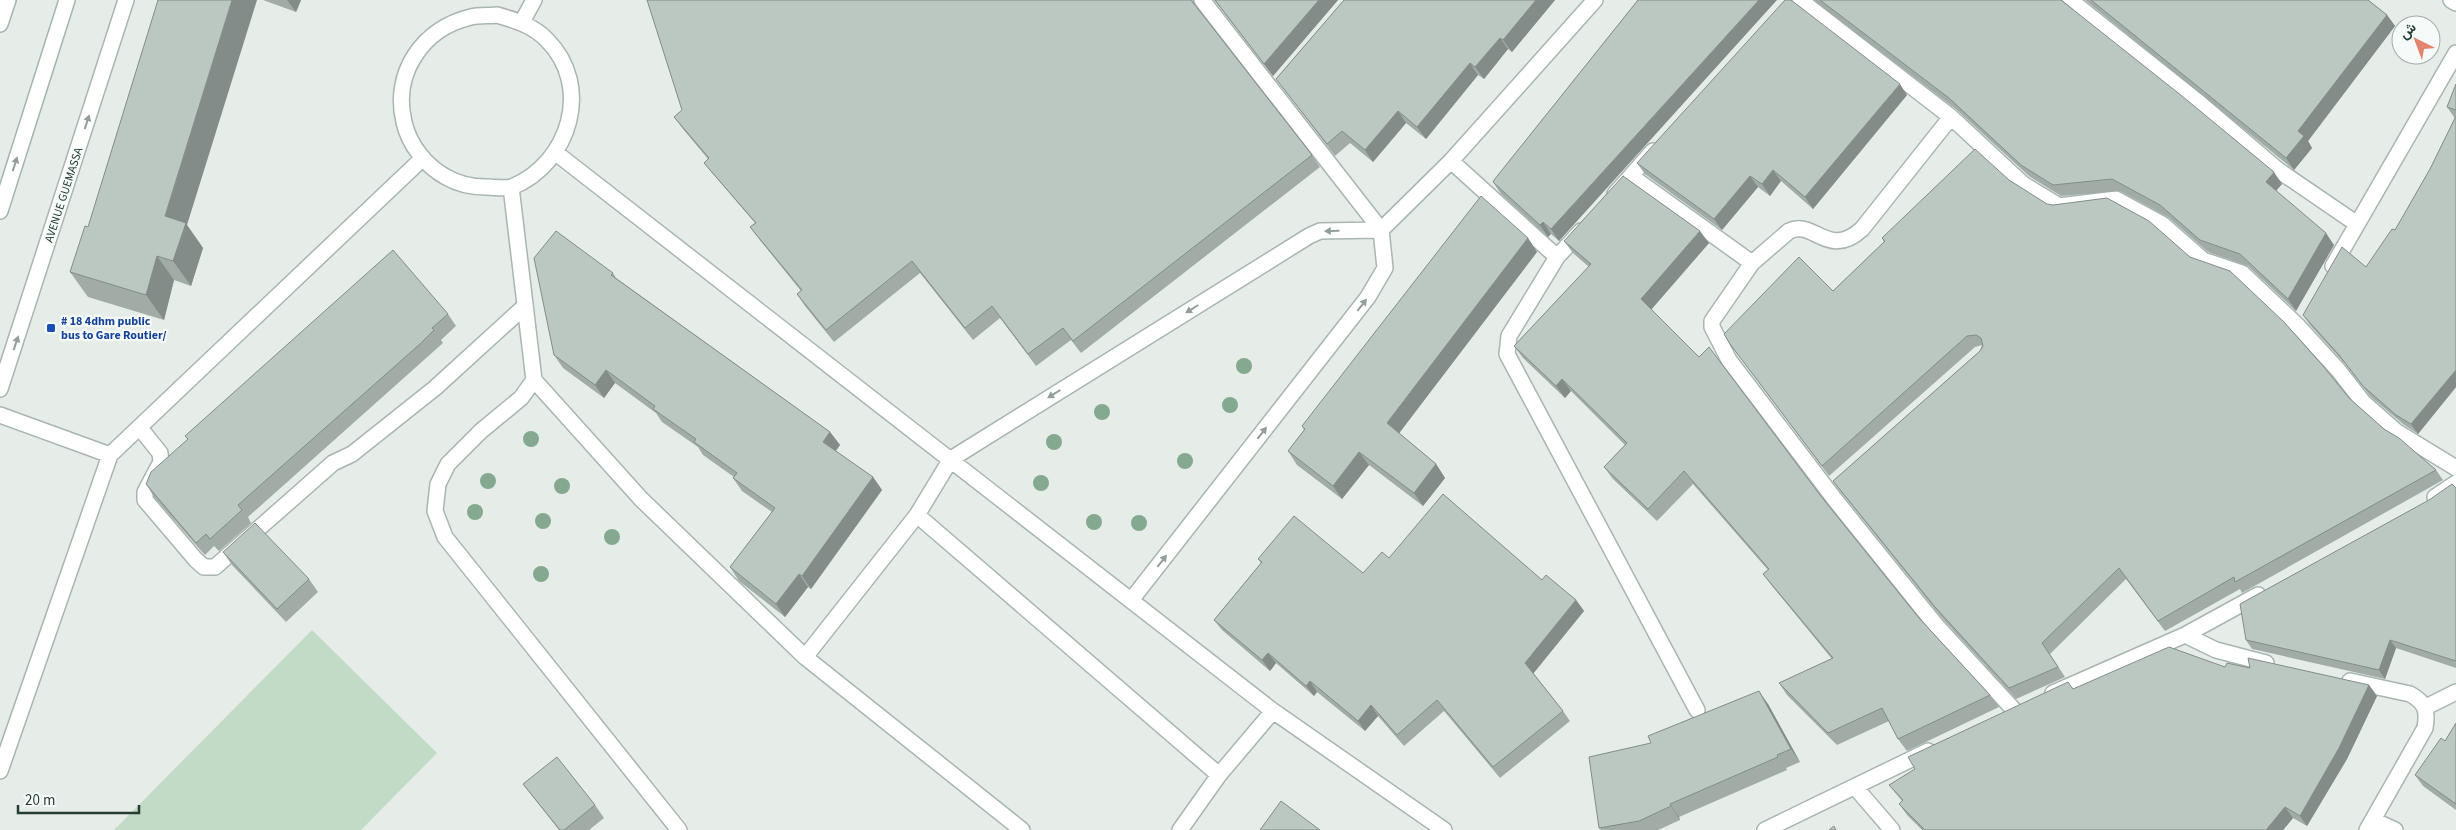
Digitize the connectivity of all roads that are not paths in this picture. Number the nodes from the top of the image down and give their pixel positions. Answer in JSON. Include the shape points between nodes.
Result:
{"nodes":[{"id":1,"x":8,"y":0,"type":"edge"},
{"id":2,"x":67,"y":0,"type":"edge"},
{"id":3,"x":126,"y":0,"type":"edge"},
{"id":4,"x":534,"y":0,"type":"edge"},
{"id":5,"x":1202,"y":0,"type":"edge"},
{"id":6,"x":1595,"y":0,"type":"edge"},
{"id":7,"x":1800,"y":0,"type":"edge"},
{"id":8,"x":2070,"y":0,"type":"edge"},
{"id":9,"x":2451,"y":0,"type":"edge"},
{"id":10,"x":2456,"y":3,"type":"edge"},
{"id":11,"x":522,"y":22,"type":"junction"},
{"id":12,"x":0,"y":24,"type":"edge"},
{"id":13,"x":2456,"y":53,"type":"edge"},
{"id":14,"x":1285,"y":76,"type":"edge"},
{"id":15,"x":1272,"y":91,"type":"junction"},
{"id":16,"x":1951,"y":117,"type":"junction"},
{"id":17,"x":1664,"y":139,"type":"edge"},
{"id":18,"x":556,"y":153,"type":"junction"},
{"id":19,"x":423,"y":158,"type":"junction"},
{"id":20,"x":1451,"y":161,"type":"junction"},
{"id":21,"x":1631,"y":176,"type":"junction"},
{"id":22,"x":511,"y":188,"type":"junction"},
{"id":23,"x":1604,"y":205,"type":"edge"},
{"id":24,"x":0,"y":211,"type":"edge"},
{"id":25,"x":1590,"y":220,"type":"edge"},
{"id":26,"x":2357,"y":224,"type":"junction"},
{"id":27,"x":1381,"y":230,"type":"junction"},
{"id":28,"x":1557,"y":257,"type":"junction"},
{"id":29,"x":1752,"y":263,"type":"junction"},
{"id":30,"x":2323,"y":282,"type":"edge"},
{"id":31,"x":525,"y":306,"type":"junction"},
{"id":32,"x":2306,"y":311,"type":"edge"},
{"id":33,"x":2298,"y":326,"type":"junction"},
{"id":34,"x":534,"y":380,"type":"junction"},
{"id":35,"x":0,"y":389,"type":"edge"},
{"id":36,"x":0,"y":415,"type":"edge"},
{"id":37,"x":140,"y":428,"type":"junction"},
{"id":38,"x":110,"y":455,"type":"junction"},
{"id":39,"x":951,"y":459,"type":"junction"},
{"id":40,"x":2456,"y":468,"type":"edge"},
{"id":41,"x":2456,"y":482,"type":"edge"},
{"id":42,"x":2421,"y":505,"type":"edge"},
{"id":43,"x":917,"y":515,"type":"junction"},
{"id":44,"x":2273,"y":587,"type":"edge"},
{"id":45,"x":1132,"y":599,"type":"junction"},
{"id":46,"x":2185,"y":635,"type":"junction"},
{"id":47,"x":806,"y":657,"type":"junction"},
{"id":48,"x":2282,"y":666,"type":"edge"},
{"id":49,"x":2337,"y":678,"type":"edge"},
{"id":50,"x":2456,"y":692,"type":"edge"},
{"id":51,"x":2426,"y":707,"type":"junction"},
{"id":52,"x":1697,"y":710,"type":"dead end"},
{"id":53,"x":2014,"y":710,"type":"junction"},
{"id":54,"x":1273,"y":711,"type":"junction"},
{"id":55,"x":1996,"y":718,"type":"edge"},
{"id":56,"x":1943,"y":744,"type":"edge"},
{"id":57,"x":0,"y":771,"type":"edge"},
{"id":58,"x":1219,"y":775,"type":"junction"},
{"id":59,"x":1855,"y":787,"type":"junction"},
{"id":60,"x":2370,"y":825,"type":"edge"},
{"id":61,"x":679,"y":830,"type":"edge"},
{"id":62,"x":1022,"y":830,"type":"edge"},
{"id":63,"x":1180,"y":830,"type":"edge"},
{"id":64,"x":1444,"y":830,"type":"edge"},
{"id":65,"x":1765,"y":830,"type":"edge"},
{"id":66,"x":1892,"y":830,"type":"edge"},
{"id":67,"x":2395,"y":830,"type":"edge"}],
"edges":[{"from":1,"to":12,"type":"street"},
{"from":24,"to":2,"type":"street","one_way":true},
{"from":35,"to":3,"type":"street","name":"AVENUE GUEMASSA","one_way":true},
{"from":4,"to":11,"type":"street"},
{"from":5,"to":15,"type":"street"},
{"from":6,"to":20,"type":"street"},
{"from":7,"to":16,"type":"street"},
{"from":8,"to":26,"type":"street","via":[[2278,170]]},
{"from":9,"to":10,"type":"street"},
{"from":11,"to":18,"type":"street","via":[[547,40],[565,65],[573,94],[570,125]]},
{"from":11,"to":19,"type":"street","via":[[497,15],[472,16],[448,25],[426,39],[411,60],[402,84],[400,110],[406,134]]},
{"from":13,"to":26,"type":"street"},
{"from":14,"to":15,"type":"street"},
{"from":15,"to":27,"type":"street"},
{"from":16,"to":29,"type":"street","via":[[1852,238],[1841,241],[1826,239],[1803,228],[1795,228]]},
{"from":16,"to":33,"type":"street","via":[[2023,184],[2058,206],[2116,199],[2162,224],[2203,260],[2242,274]]},
{"from":17,"to":21,"type":"street"},
{"from":18,"to":22,"type":"street","via":[[539,170]]},
{"from":18,"to":39,"type":"street"},
{"from":19,"to":22,"type":"street","via":[[435,171],[454,182],[475,187]]},
{"from":19,"to":37,"type":"street"},
{"from":20,"to":27,"type":"street"},
{"from":20,"to":28,"type":"street"},
{"from":21,"to":23,"type":"street"},
{"from":21,"to":29,"type":"street"},
{"from":22,"to":31,"type":"street"},
{"from":25,"to":28,"type":"street"},
{"from":26,"to":30,"type":"street"},
{"from":27,"to":39,"type":"street","one_way":true,"via":[[1320,231],[1309,236]]},
{"from":45,"to":27,"type":"street","one_way":true,"via":[[1368,297],[1385,268]]},
{"from":28,"to":52,"type":"street","via":[[1509,336],[1507,354]]},
{"from":29,"to":53,"type":"street","via":[[1712,321],[1729,360],[1832,486],[1836,501],[1935,624]]},
{"from":31,"to":34,"type":"street"},
{"from":31,"to":37,"type":"street","via":[[435,388],[352,454],[333,463],[215,567],[204,567],[196,560],[148,506],[145,492],[161,462],[160,453]]},
{"from":32,"to":33,"type":"street"},
{"from":33,"to":40,"type":"street","via":[[2363,402],[2397,432]]},
{"from":34,"to":47,"type":"street","via":[[641,499]]},
{"from":34,"to":61,"type":"street","via":[[521,398],[448,464],[438,484],[435,511],[451,544]]},
{"from":36,"to":38,"type":"street"},
{"from":37,"to":38,"type":"street"},
{"from":38,"to":57,"type":"street"},
{"from":39,"to":43,"type":"street"},
{"from":39,"to":45,"type":"street"},
{"from":41,"to":42,"type":"street"},
{"from":43,"to":47,"type":"street"},
{"from":43,"to":58,"type":"street"},
{"from":44,"to":46,"type":"street"},
{"from":45,"to":54,"type":"street"},
{"from":46,"to":48,"type":"street","via":[[2216,650]]},
{"from":46,"to":53,"type":"street"},
{"from":47,"to":62,"type":"street"},
{"from":49,"to":51,"type":"street","via":[[2410,694]]},
{"from":50,"to":51,"type":"street"},
{"from":51,"to":60,"type":"street","via":[[2425,728]]},
{"from":53,"to":55,"type":"street"},
{"from":54,"to":58,"type":"street"},
{"from":54,"to":64,"type":"street"},
{"from":56,"to":59,"type":"street"},
{"from":58,"to":63,"type":"street"},
{"from":59,"to":65,"type":"street"},
{"from":59,"to":66,"type":"street"},
{"from":60,"to":67,"type":"street"}]}
